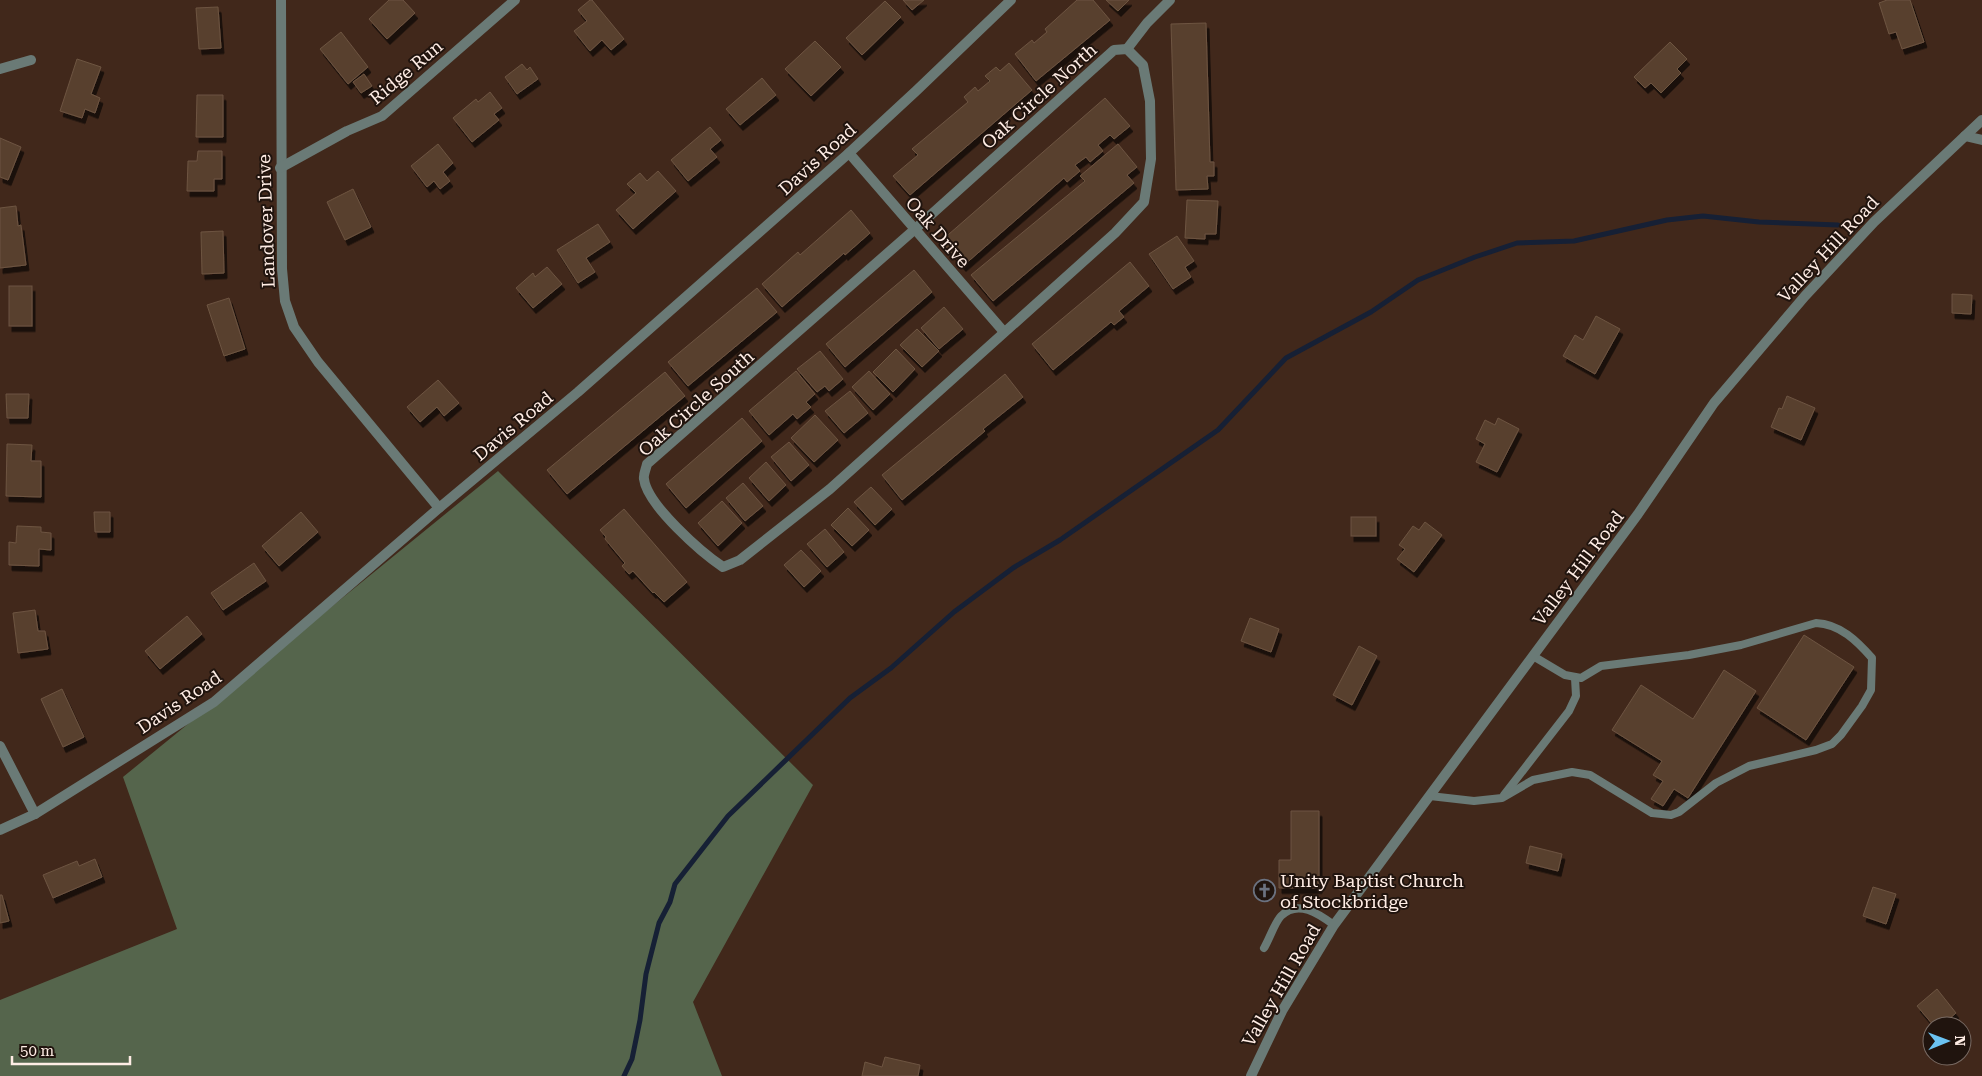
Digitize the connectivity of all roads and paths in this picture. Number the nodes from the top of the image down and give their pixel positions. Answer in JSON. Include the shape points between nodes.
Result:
{"nodes":[{"id":1,"x":281,"y":0,"type":"edge"},
{"id":2,"x":515,"y":0,"type":"edge"},
{"id":3,"x":1011,"y":0,"type":"edge"},
{"id":4,"x":1170,"y":0,"type":"edge"},
{"id":5,"x":1127,"y":49,"type":"junction"},
{"id":6,"x":31,"y":60,"type":"dead end"},
{"id":7,"x":0,"y":69,"type":"edge"},
{"id":8,"x":1982,"y":120,"type":"edge"},
{"id":9,"x":1965,"y":136,"type":"junction"},
{"id":10,"x":1982,"y":140,"type":"edge"},
{"id":11,"x":849,"y":153,"type":"junction"},
{"id":12,"x":280,"y":168,"type":"junction"},
{"id":13,"x":914,"y":230,"type":"junction"},
{"id":14,"x":1004,"y":332,"type":"junction"},
{"id":15,"x":439,"y":508,"type":"junction"},
{"id":16,"x":1533,"y":656,"type":"junction"},
{"id":17,"x":1575,"y":678,"type":"junction"},
{"id":18,"x":0,"y":746,"type":"edge"},
{"id":19,"x":1430,"y":796,"type":"junction"},
{"id":20,"x":1502,"y":798,"type":"junction"},
{"id":21,"x":35,"y":814,"type":"junction"},
{"id":22,"x":0,"y":830,"type":"edge"},
{"id":23,"x":1334,"y":925,"type":"junction"},
{"id":24,"x":1264,"y":948,"type":"dead end"},
{"id":25,"x":1251,"y":1076,"type":"edge"}],
"edges":[{"from":1,"to":12,"type":"street","name":"Landover Drive"},
{"from":2,"to":12,"type":"street","name":"Ridge Run","via":[[382,116],[347,130]]},
{"from":3,"to":11,"type":"street","name":"Davis Road"},
{"from":4,"to":5,"type":"street"},
{"from":5,"to":13,"type":"street","name":"Oak Circle North","via":[[1114,50]]},
{"from":5,"to":14,"type":"street","via":[[1143,65],[1150,102],[1151,159],[1144,202],[1115,233]]},
{"from":6,"to":7,"type":"street"},
{"from":8,"to":9,"type":"street","name":"Valley Hill Road"},
{"from":9,"to":10,"type":"street"},
{"from":9,"to":16,"type":"street","name":"Valley Hill Road","via":[[1855,242],[1714,404]]},
{"from":11,"to":13,"type":"street","name":"Oak Drive"},
{"from":11,"to":15,"type":"street","name":"Davis Road","via":[[585,386]]},
{"from":12,"to":15,"type":"street","name":"Landover Drive","via":[[282,270],[294,327],[318,362]]},
{"from":13,"to":14,"type":"street","name":"Oak Drive"},
{"from":13,"to":14,"type":"street","name":"Oak Circle South","via":[[647,464],[644,479],[654,502],[705,555],[723,567],[740,560],[830,489]]},
{"from":15,"to":21,"type":"street","name":"Davis Road","via":[[214,702]]},
{"from":16,"to":17,"type":"lane"},
{"from":16,"to":19,"type":"street","name":"Valley Hill Road"},
{"from":17,"to":20,"type":"lane","via":[[1576,696],[1569,711]]},
{"from":17,"to":20,"type":"lane","via":[[1581,678],[1601,666],[1741,645],[1816,623],[1841,630],[1862,648],[1872,658],[1873,672],[1871,690],[1862,706],[1832,744],[1748,766],[1716,783],[1671,815],[1652,813],[1590,775],[1572,772],[1533,780]]},
{"from":18,"to":21,"type":"street"},
{"from":19,"to":20,"type":"lane","via":[[1474,801]]},
{"from":19,"to":23,"type":"street","name":"Valley Hill Road"},
{"from":21,"to":22,"type":"street","name":"Davis Road"},
{"from":23,"to":24,"type":"lane","via":[[1313,910],[1291,910],[1280,916]]},
{"from":23,"to":25,"type":"street","name":"Valley Hill Road","via":[[1282,1011]]}]}
